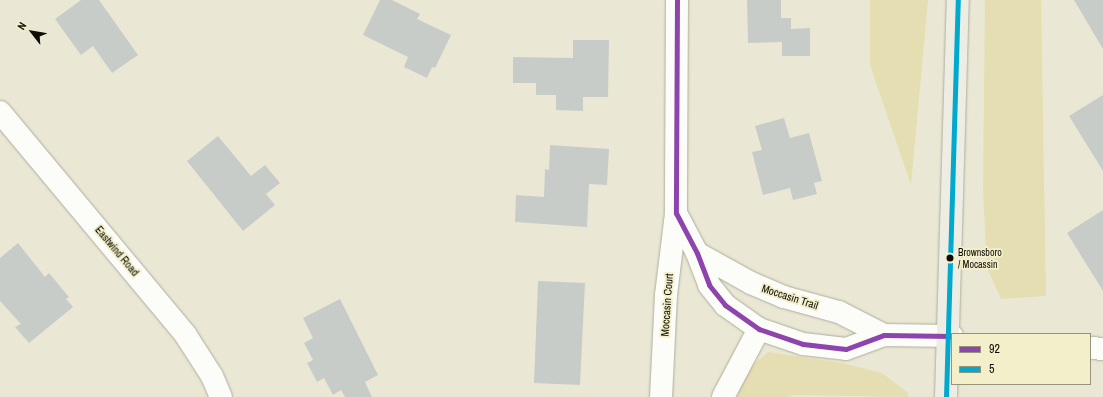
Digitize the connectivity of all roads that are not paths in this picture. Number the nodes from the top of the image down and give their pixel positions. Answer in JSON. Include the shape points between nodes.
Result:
{"nodes":[{"id":1,"x":677,"y":0,"type":"edge"},
{"id":2,"x":958,"y":0,"type":"edge"},
{"id":3,"x":0,"y":112,"type":"edge"},
{"id":4,"x":676,"y":213,"type":"junction"},
{"id":5,"x":697,"y":254,"type":"junction"},
{"id":6,"x":759,"y":329,"type":"junction"},
{"id":7,"x":884,"y":335,"type":"junction"},
{"id":8,"x":949,"y":336,"type":"edge"},
{"id":9,"x":1091,"y":348,"type":"edge"},
{"id":10,"x":1103,"y":349,"type":"edge"},
{"id":11,"x":221,"y":397,"type":"edge"},
{"id":12,"x":661,"y":397,"type":"edge"},
{"id":13,"x":723,"y":397,"type":"edge"},
{"id":14,"x":946,"y":397,"type":"edge"}],
"edges":[{"from":1,"to":4,"type":"street","name":"Moccasin Trail"},
{"from":2,"to":8,"type":"main road"},
{"from":3,"to":11,"type":"street","name":"Eastwind Road","via":[[185,334],[212,376]]},
{"from":4,"to":5,"type":"street","name":"Moccasin Trail"},
{"from":4,"to":12,"type":"street","name":"Moccasin Court","via":[[666,295]]},
{"from":5,"to":6,"type":"street","name":"Moccasin Trail","via":[[709,285],[726,305]]},
{"from":5,"to":7,"type":"street","name":"Moccasin Trail","via":[[751,283],[784,297],[839,312]]},
{"from":6,"to":7,"type":"street","name":"Moccasin Trail","via":[[803,344],[846,349]]},
{"from":6,"to":13,"type":"street"},
{"from":7,"to":8,"type":"street","name":"Moccasin Trail"},
{"from":8,"to":14,"type":"main road"},
{"from":9,"to":10,"type":"street"}]}
